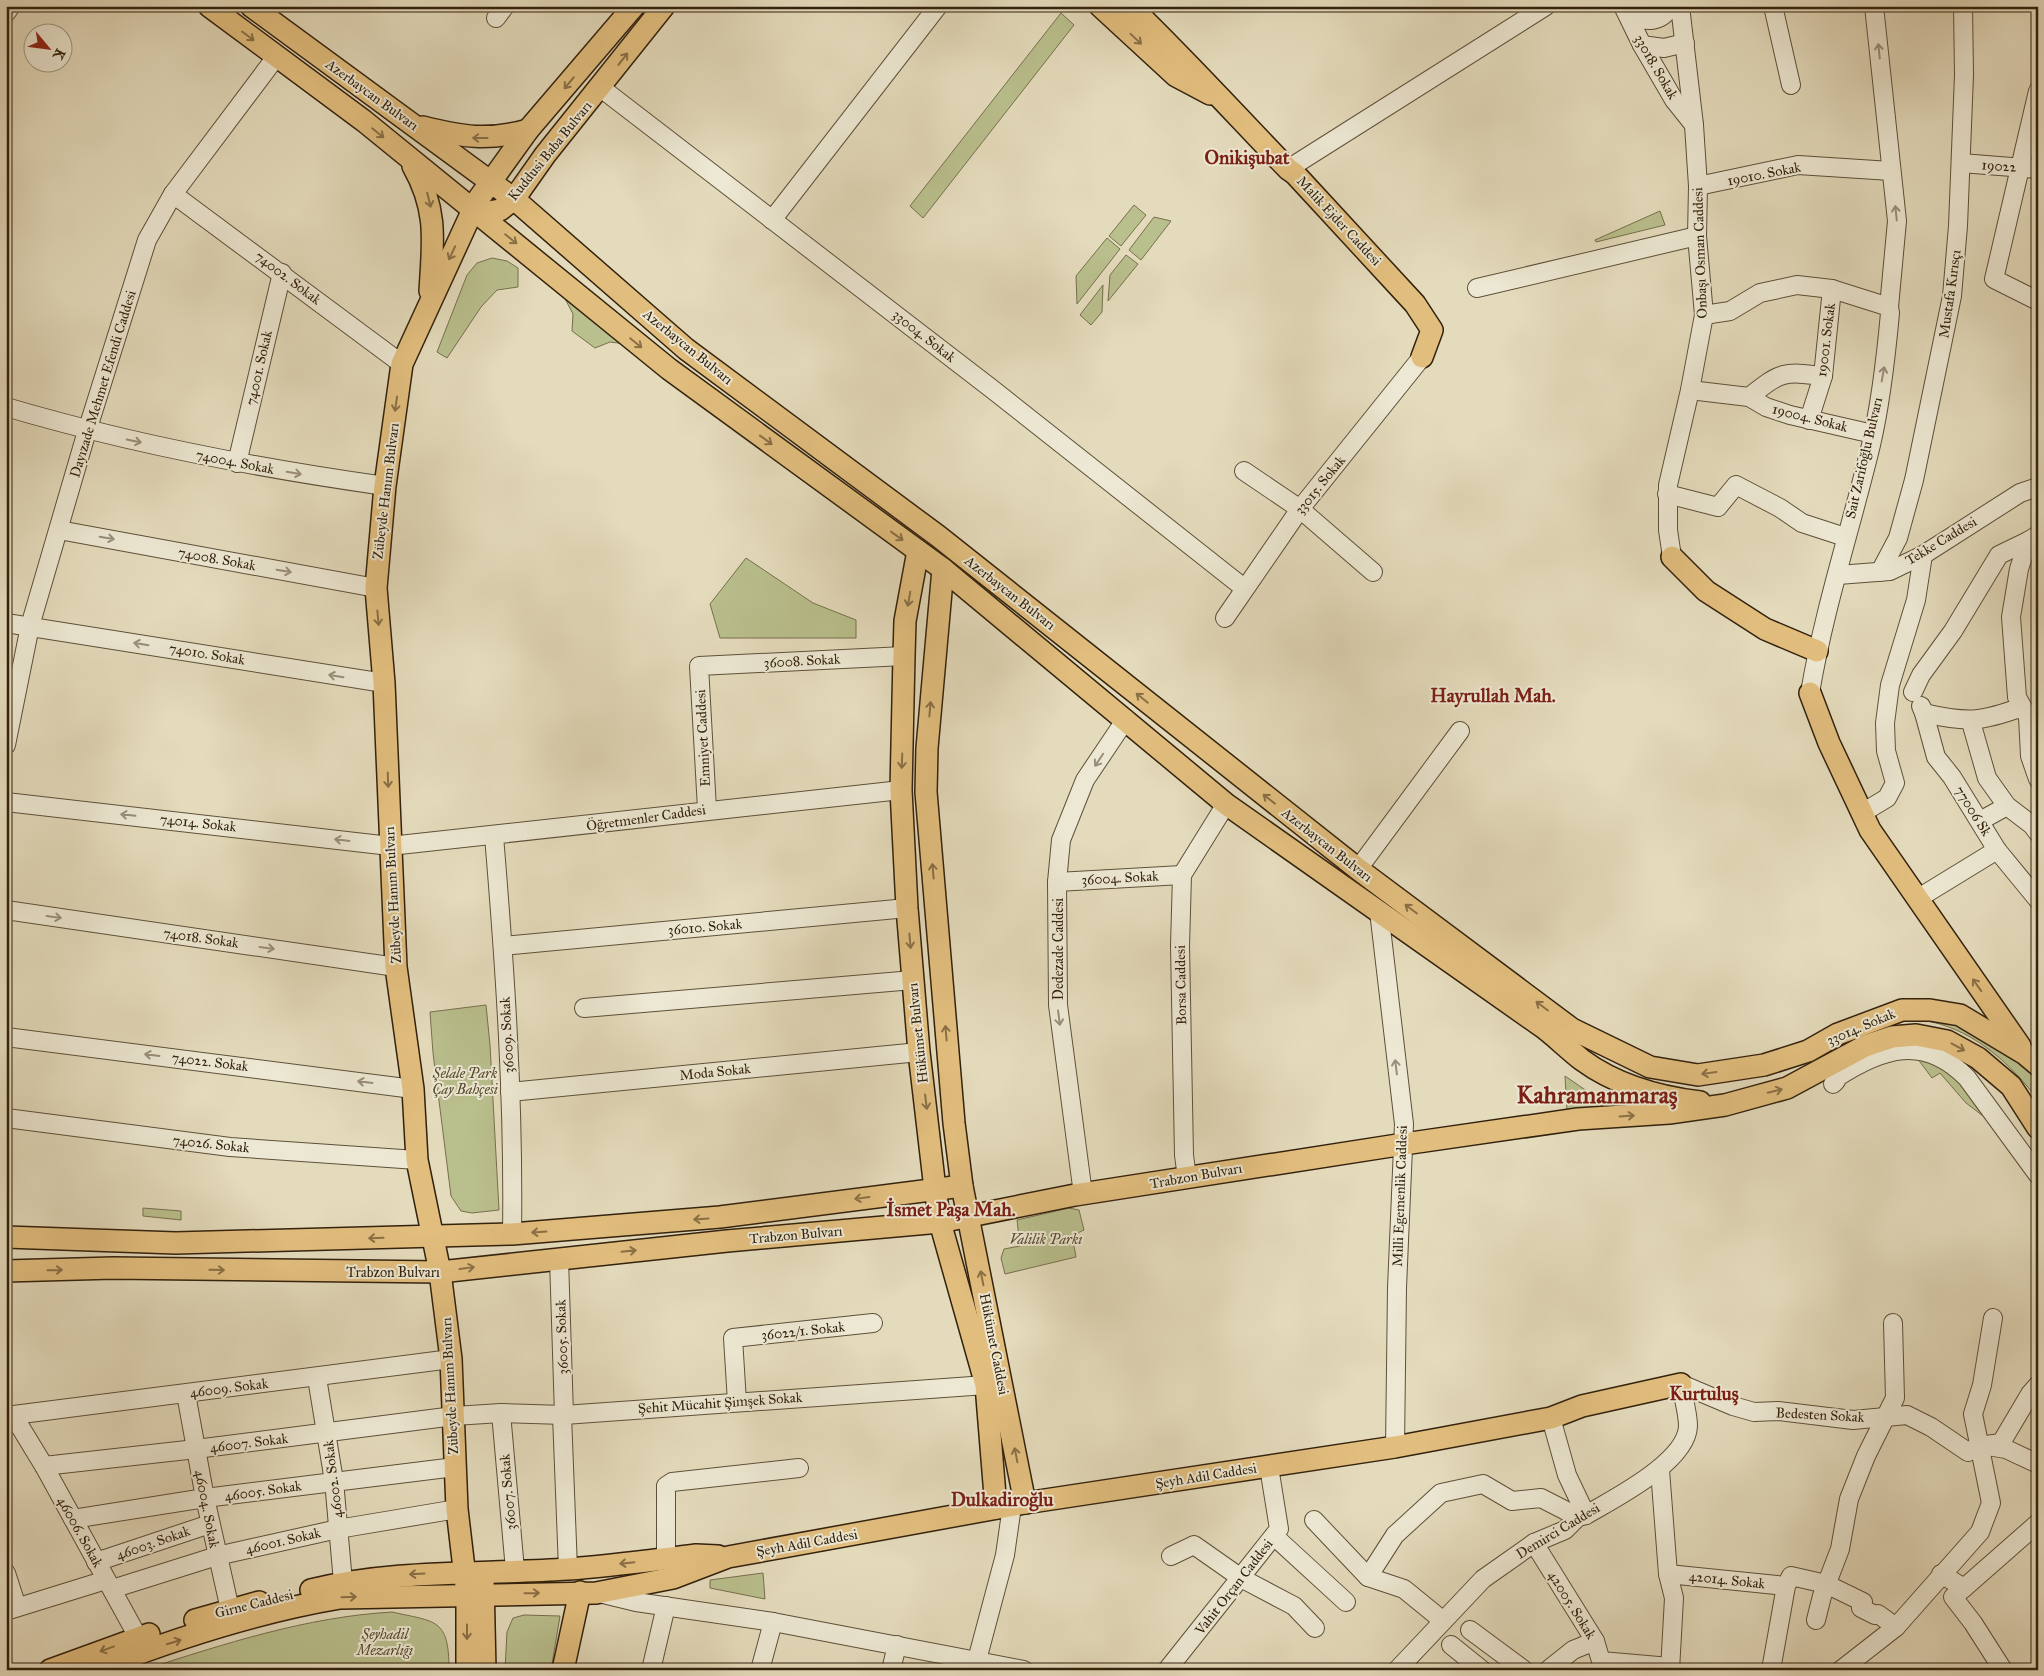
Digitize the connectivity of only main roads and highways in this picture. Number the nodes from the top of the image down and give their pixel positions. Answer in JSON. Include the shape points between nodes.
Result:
{"nodes":[{"id":1,"x":209,"y":6,"type":"edge"},
{"id":2,"x":252,"y":6,"type":"edge"},
{"id":3,"x":634,"y":6,"type":"edge"},
{"id":4,"x":664,"y":6,"type":"edge"},
{"id":5,"x":1100,"y":6,"type":"edge"},
{"id":6,"x":1130,"y":6,"type":"edge"},
{"id":7,"x":1220,"y":98,"type":"junction"},
{"id":8,"x":413,"y":124,"type":"junction"},
{"id":9,"x":528,"y":130,"type":"junction"},
{"id":10,"x":408,"y":157,"type":"junction"},
{"id":11,"x":490,"y":182,"type":"junction"},
{"id":12,"x":514,"y":199,"type":"junction"},
{"id":13,"x":473,"y":209,"type":"junction"},
{"id":14,"x":429,"y":304,"type":"junction"},
{"id":15,"x":1422,"y":356,"type":"road end"},
{"id":16,"x":918,"y":551,"type":"junction"},
{"id":17,"x":1672,"y":557,"type":"road end"},
{"id":18,"x":943,"y":569,"type":"junction"},
{"id":19,"x":1817,"y":651,"type":"road end"},
{"id":20,"x":1810,"y":693,"type":"road end"},
{"id":21,"x":1808,"y":1051,"type":"joint"},
{"id":22,"x":2034,"y":1060,"type":"edge"},
{"id":23,"x":1728,"y":1104,"type":"junction"},
{"id":24,"x":2036,"y":1126,"type":"edge"},
{"id":25,"x":962,"y":1186,"type":"junction"},
{"id":26,"x":935,"y":1189,"type":"junction"},
{"id":27,"x":968,"y":1218,"type":"junction"},
{"id":28,"x":940,"y":1222,"type":"junction"},
{"id":29,"x":432,"y":1236,"type":"junction"},
{"id":30,"x":6,"y":1237,"type":"edge"},
{"id":31,"x":6,"y":1272,"type":"edge"},
{"id":32,"x":440,"y":1272,"type":"junction"},
{"id":33,"x":1681,"y":1384,"type":"road end"},
{"id":34,"x":1011,"y":1506,"type":"junction"},
{"id":35,"x":728,"y":1557,"type":"junction"},
{"id":36,"x":474,"y":1571,"type":"junction"},
{"id":37,"x":588,"y":1593,"type":"junction"},
{"id":38,"x":475,"y":1594,"type":"junction"},
{"id":39,"x":232,"y":1616,"type":"junction"},
{"id":40,"x":141,"y":1644,"type":"junction"},
{"id":41,"x":50,"y":1670,"type":"edge"},
{"id":42,"x":96,"y":1670,"type":"edge"},
{"id":43,"x":467,"y":1670,"type":"edge"},
{"id":44,"x":485,"y":1670,"type":"edge"},
{"id":45,"x":563,"y":1670,"type":"edge"}],
"edges":[{"from":1,"to":10,"type":"main road","name":"Azerbaycan Bulvarı","one_way":true},
{"from":2,"to":8,"type":"main road","name":"Azerbaycan Bulvarı"},
{"from":3,"to":9,"type":"main road","name":"Kuddusi Baba Bulvarı","one_way":true},
{"from":12,"to":4,"type":"main road","name":"Kuddusi Baba Bulvarı","one_way":true,"via":[[545,154]]},
{"from":5,"to":7,"type":"main road","name":"Malik Ejder Caddesi","one_way":true,"via":[[1176,76]]},
{"from":6,"to":7,"type":"main road","name":"Malik Ejder Caddesi"},
{"from":7,"to":15,"type":"main road","name":"Malik Ejder Caddesi","via":[[1415,304],[1432,330]]},
{"from":9,"to":8,"type":"main road","one_way":true,"via":[[504,137],[474,138]]},
{"from":8,"to":11,"type":"main road","name":"Azerbaycan Bulvarı"},
{"from":9,"to":11,"type":"main road","name":"Kuddusi Baba Bulvarı"},
{"from":10,"to":13,"type":"main road","name":"Azerbaycan Bulvarı"},
{"from":10,"to":14,"type":"main road","one_way":true,"via":[[425,188],[431,211],[433,243]]},
{"from":11,"to":12,"type":"main road","name":"Azerbaycan Bulvarı"},
{"from":11,"to":13,"type":"main road","name":"Kuddusi Baba Bulvarı"},
{"from":12,"to":13,"type":"main road","name":"Kuddusi Baba Bulvarı","via":[[500,210]]},
{"from":21,"to":12,"type":"main road","name":"Azerbaycan Bulvarı","one_way":true,"via":[[1764,1065],[1698,1074],[1650,1068],[1572,1029],[1358,869],[938,536],[686,349]]},
{"from":13,"to":14,"type":"main road","name":"Zübeyde Hanım Bulvarı","one_way":true},
{"from":13,"to":16,"type":"main road","name":"Azerbaycan Bulvarı","one_way":true,"via":[[669,369]]},
{"from":14,"to":29,"type":"main road","name":"Zübeyde Hanım Bulvarı","one_way":true,"via":[[402,364],[385,486],[376,588],[384,683],[396,967],[413,1089],[417,1160]]},
{"from":16,"to":18,"type":"main road","name":"Azerbaycan Bulvarı"},
{"from":16,"to":26,"type":"main road","name":"Hükümet Bulvarı","one_way":true,"via":[[905,621],[901,790],[919,1052]]},
{"from":17,"to":19,"type":"main road","via":[[1706,591],[1765,628]]},
{"from":18,"to":23,"type":"main road","name":"Azerbaycan Bulvarı","via":[[1226,804],[1544,1028],[1582,1060],[1637,1088],[1678,1099]]},
{"from":25,"to":18,"type":"main road","name":"Hükümet Bulvarı","one_way":true,"via":[[926,792],[926,748]]},
{"from":22,"to":20,"type":"main road","name":"Sait Zarifoğlu Bulvarı","one_way":true,"via":[[1870,830],[1829,743]]},
{"from":21,"to":22,"type":"main road","name":"33014. Sokak","via":[[1838,1034],[1902,1010],[1930,1010],[1960,1015]]},
{"from":23,"to":24,"type":"main road","one_way":true,"via":[[1787,1088],[1865,1046],[1892,1037],[1916,1035],[1947,1042],[1978,1058],[2011,1086]]},
{"from":27,"to":23,"type":"main road","name":"Trabzon Bulvarı","one_way":true,"via":[[1083,1194],[1404,1144],[1578,1119],[1669,1113]]},
{"from":25,"to":26,"type":"main road","name":"Trabzon Bulvarı"},
{"from":25,"to":27,"type":"main road","name":"Hükümet Caddesi"},
{"from":26,"to":28,"type":"main road","name":"Hükümet Bulvarı"},
{"from":26,"to":29,"type":"main road","name":"Trabzon Bulvarı","one_way":true,"via":[[720,1217],[512,1234]]},
{"from":27,"to":28,"type":"main road","name":"Trabzon Bulvarı"},
{"from":34,"to":27,"type":"main road","name":"Hükümet Caddesi","one_way":true},
{"from":32,"to":28,"type":"main road","name":"Trabzon Bulvarı","one_way":true},
{"from":28,"to":34,"type":"main road","name":"Hükümet Bulvarı","via":[[986,1385]]},
{"from":29,"to":30,"type":"main road","name":"Trabzon Bulvarı","one_way":true,"via":[[176,1244]]},
{"from":29,"to":32,"type":"main road","name":"Zübeyde Hanım Bulvarı"},
{"from":31,"to":32,"type":"main road","name":"Trabzon Bulvarı","one_way":true,"via":[[113,1268]]},
{"from":32,"to":36,"type":"main road","name":"Zübeyde Hanım Bulvarı","via":[[451,1359],[457,1509]]},
{"from":33,"to":34,"type":"main road","name":"Şeyh Adil Caddesi","via":[[1582,1406],[1551,1418],[1396,1447]]},
{"from":34,"to":35,"type":"main road","name":"Şeyh Adil Caddesi"},
{"from":35,"to":36,"type":"main road","name":"Şeyh Adil Caddesi","one_way":true,"via":[[696,1555],[568,1569]]},
{"from":35,"to":37,"type":"main road","name":"Şeyh Adil Caddesi","via":[[673,1578]]},
{"from":36,"to":38,"type":"main road","name":"Zübeyde Hanım Bulvarı"},
{"from":36,"to":39,"type":"main road","name":"Girne Caddesi","one_way":true,"via":[[395,1575],[343,1582]]},
{"from":38,"to":37,"type":"main road","name":"Şeyh Adil Caddesi","one_way":true},
{"from":37,"to":45,"type":"main road"},
{"from":39,"to":38,"type":"main road","name":"Girne Caddesi","one_way":true,"via":[[340,1598]]},
{"from":38,"to":43,"type":"main road","one_way":true},
{"from":38,"to":44,"type":"main road"},
{"from":39,"to":40,"type":"main road","name":"Girne Caddesi"},
{"from":40,"to":41,"type":"main road","name":"Girne Caddesi","one_way":true},
{"from":40,"to":42,"type":"main road","name":"Girne Caddesi"}]}
